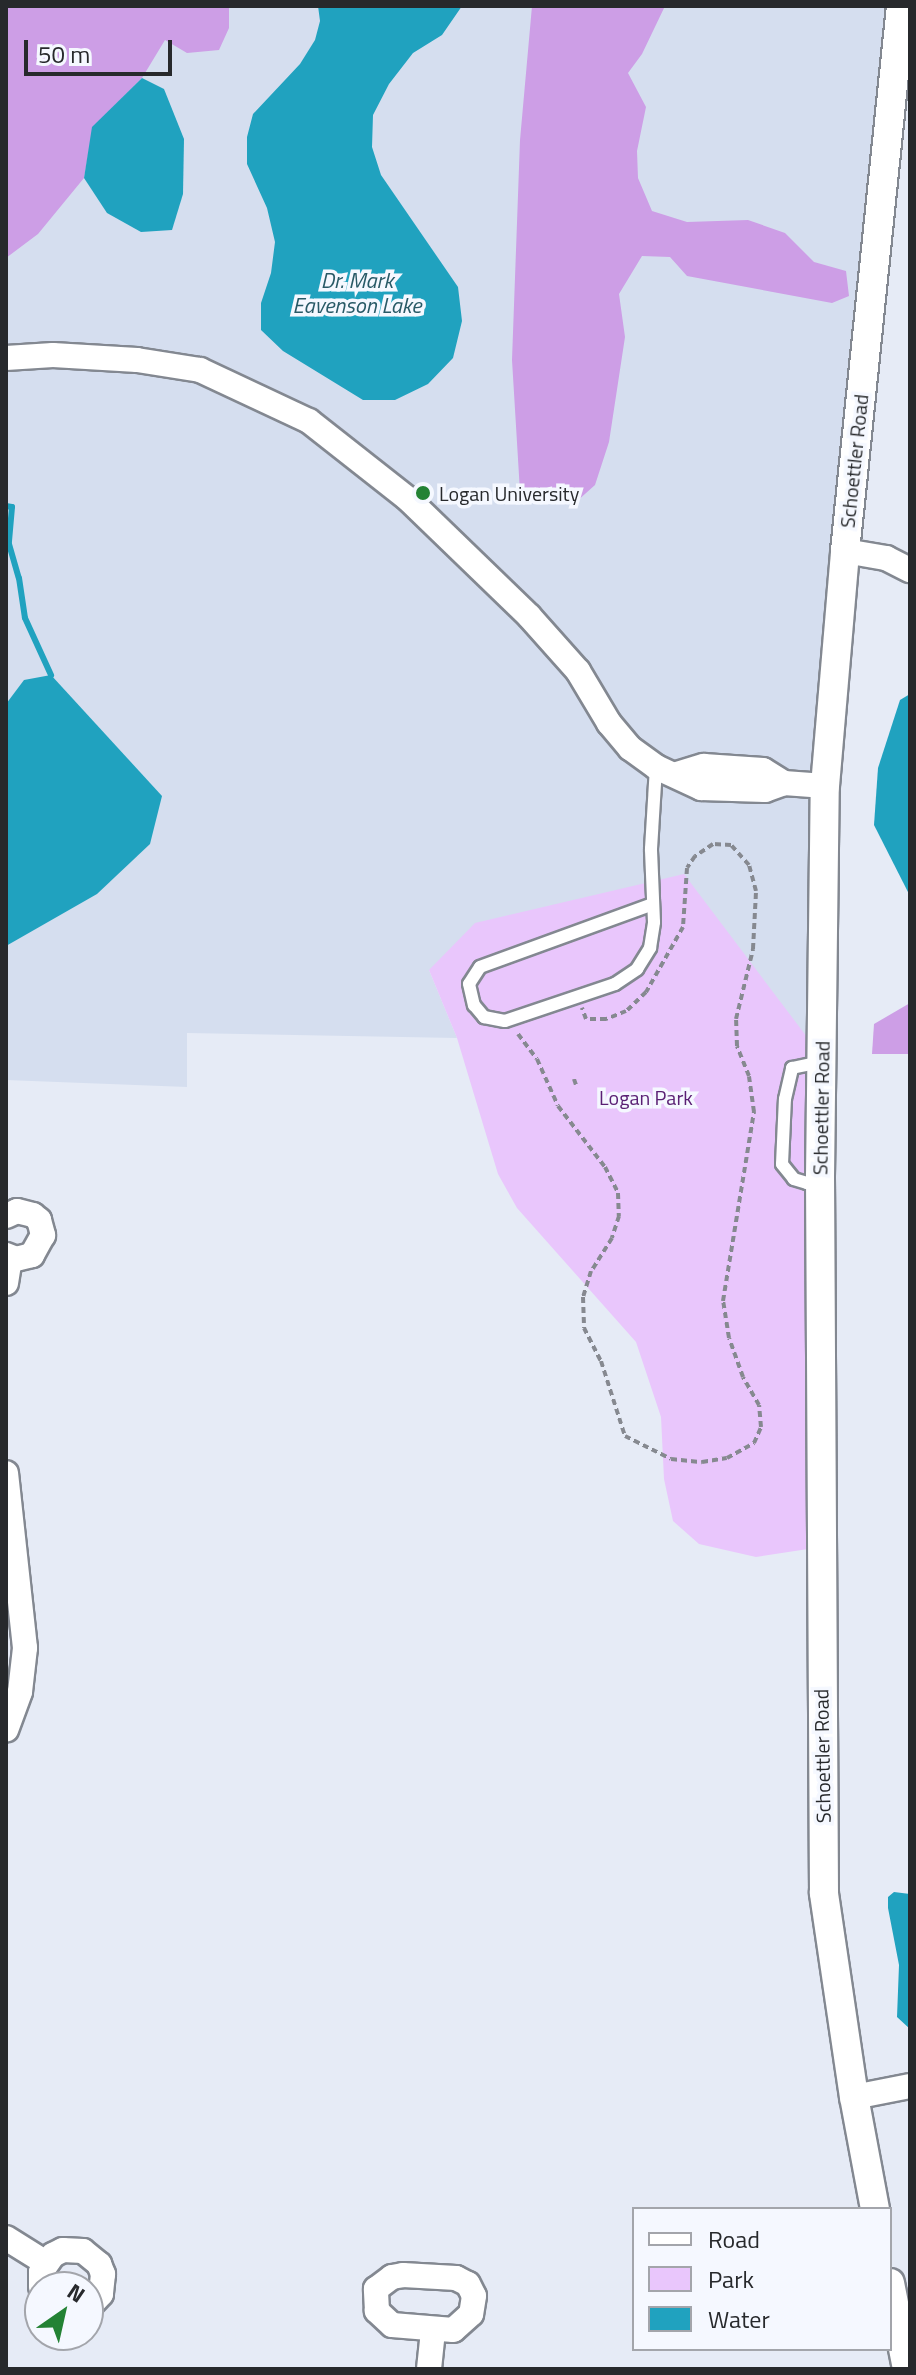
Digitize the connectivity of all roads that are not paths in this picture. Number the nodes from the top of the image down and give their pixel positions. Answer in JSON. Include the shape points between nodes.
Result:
{"nodes":[{"id":1,"x":903,"y":24,"type":"edge"},
{"id":2,"x":6,"y":358,"type":"edge"},
{"id":3,"x":845,"y":551,"type":"junction"},
{"id":4,"x":910,"y":570,"type":"edge"},
{"id":5,"x":667,"y":770,"type":"junction"},
{"id":6,"x":825,"y":786,"type":"junction"},
{"id":7,"x":653,"y":904,"type":"junction"},
{"id":8,"x":821,"y":1062,"type":"junction"},
{"id":9,"x":820,"y":1176,"type":"junction"},
{"id":10,"x":6,"y":1216,"type":"edge"},
{"id":11,"x":8,"y":1257,"type":"edge"},
{"id":12,"x":6,"y":1283,"type":"edge"},
{"id":13,"x":6,"y":1473,"type":"edge"},
{"id":14,"x":6,"y":1730,"type":"edge"},
{"id":15,"x":910,"y":2086,"type":"edge"},
{"id":16,"x":854,"y":2097,"type":"junction"},
{"id":17,"x":875,"y":2207,"type":"edge"},
{"id":18,"x":6,"y":2238,"type":"edge"},
{"id":19,"x":46,"y":2263,"type":"junction"},
{"id":20,"x":44,"y":2271,"type":"edge"},
{"id":21,"x":101,"y":2271,"type":"edge"},
{"id":22,"x":892,"y":2293,"type":"edge"},
{"id":23,"x":433,"y":2331,"type":"dead end"},
{"id":24,"x":429,"y":2369,"type":"edge"},
{"id":25,"x":907,"y":2369,"type":"edge"}],
"edges":[{"from":1,"to":3,"type":"street","name":"Schoettler Road"},
{"from":2,"to":5,"type":"street","via":[[137,360],[200,370],[309,421],[408,499],[529,616],[578,671],[630,748]]},
{"from":3,"to":4,"type":"street","via":[[886,558]]},
{"from":3,"to":6,"type":"street","name":"Schoettler Road"},
{"from":5,"to":6,"type":"street","via":[[763,770],[784,783]]},
{"from":5,"to":7,"type":"lane"},
{"from":6,"to":8,"type":"street","name":"Schoettler Road"},
{"from":7,"to":7,"type":"lane","via":[[480,967],[471,976],[469,995],[494,1022],[615,984],[637,969],[650,948]]},
{"from":8,"to":9,"type":"street","name":"Schoettler Road"},
{"from":8,"to":9,"type":"lane","via":[[792,1068],[782,1164],[794,1179],[807,1183]]},
{"from":9,"to":16,"type":"street","name":"Schoettler Road","via":[[824,1893]]},
{"from":10,"to":11,"type":"street","via":[[17,1211],[33,1215],[43,1235],[32,1255]]},
{"from":11,"to":12,"type":"street"},
{"from":13,"to":14,"type":"street","via":[[25,1648],[20,1692]]},
{"from":15,"to":16,"type":"street"},
{"from":16,"to":17,"type":"street","name":"Schoettler Road"},
{"from":18,"to":19,"type":"street"},
{"from":19,"to":20,"type":"street"},
{"from":19,"to":21,"type":"street","via":[[63,2250],[83,2251]]},
{"from":22,"to":25,"type":"street"},
{"from":23,"to":24,"type":"street"}]}
